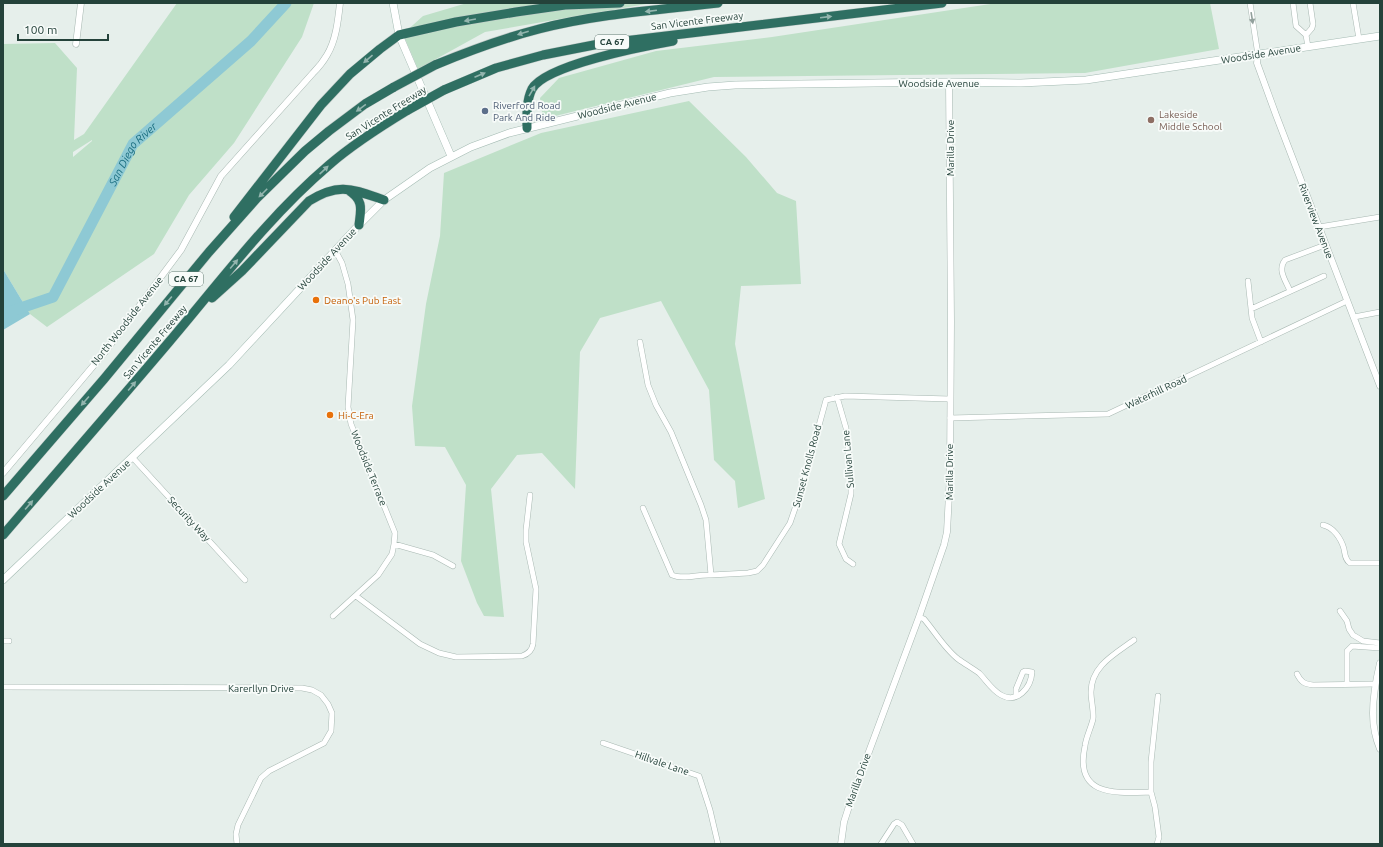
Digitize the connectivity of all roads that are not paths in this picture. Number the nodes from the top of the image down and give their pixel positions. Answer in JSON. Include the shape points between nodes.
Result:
{"nodes":[{"id":1,"x":81,"y":3,"type":"edge"},
{"id":2,"x":340,"y":3,"type":"edge"},
{"id":3,"x":393,"y":3,"type":"edge"},
{"id":4,"x":620,"y":3,"type":"edge"},
{"id":5,"x":718,"y":3,"type":"edge"},
{"id":6,"x":942,"y":3,"type":"edge"},
{"id":7,"x":1250,"y":3,"type":"edge"},
{"id":8,"x":1293,"y":3,"type":"edge"},
{"id":9,"x":1310,"y":3,"type":"edge"},
{"id":10,"x":1353,"y":3,"type":"edge"},
{"id":11,"x":787,"y":22,"type":"junction"},
{"id":12,"x":398,"y":35,"type":"junction"},
{"id":13,"x":1306,"y":35,"type":"junction"},
{"id":14,"x":1380,"y":36,"type":"edge"},
{"id":15,"x":1359,"y":39,"type":"junction"},
{"id":16,"x":76,"y":44,"type":"dead end"},
{"id":17,"x":1308,"y":47,"type":"junction"},
{"id":18,"x":1258,"y":55,"type":"junction"},
{"id":19,"x":949,"y":82,"type":"junction"},
{"id":20,"x":527,"y":128,"type":"junction"},
{"id":21,"x":451,"y":156,"type":"junction"},
{"id":22,"x":345,"y":188,"type":"junction"},
{"id":23,"x":384,"y":200,"type":"junction"},
{"id":24,"x":1380,"y":217,"type":"edge"},
{"id":25,"x":359,"y":225,"type":"junction"},
{"id":26,"x":1318,"y":227,"type":"junction"},
{"id":27,"x":1325,"y":245,"type":"junction"},
{"id":28,"x":335,"y":250,"type":"junction"},
{"id":29,"x":209,"y":252,"type":"junction"},
{"id":30,"x":1324,"y":276,"type":"dead end"},
{"id":31,"x":1248,"y":281,"type":"dead end"},
{"id":32,"x":1290,"y":291,"type":"junction"},
{"id":33,"x":1347,"y":301,"type":"junction"},
{"id":34,"x":1251,"y":309,"type":"junction"},
{"id":35,"x":1380,"y":312,"type":"edge"},
{"id":36,"x":1354,"y":317,"type":"junction"},
{"id":37,"x":182,"y":326,"type":"junction"},
{"id":38,"x":640,"y":342,"type":"dead end"},
{"id":39,"x":1261,"y":342,"type":"junction"},
{"id":40,"x":1380,"y":386,"type":"edge"},
{"id":41,"x":837,"y":397,"type":"junction"},
{"id":42,"x":950,"y":399,"type":"junction"},
{"id":43,"x":950,"y":418,"type":"junction"},
{"id":44,"x":133,"y":458,"type":"junction"},
{"id":45,"x":3,"y":473,"type":"edge"},
{"id":46,"x":530,"y":495,"type":"dead end"},
{"id":47,"x":3,"y":496,"type":"edge"},
{"id":48,"x":643,"y":508,"type":"dead end"},
{"id":49,"x":1323,"y":525,"type":"dead end"},
{"id":50,"x":3,"y":535,"type":"edge"},
{"id":51,"x":394,"y":544,"type":"junction"},
{"id":52,"x":1380,"y":563,"type":"edge"},
{"id":53,"x":853,"y":564,"type":"dead end"},
{"id":54,"x":453,"y":566,"type":"dead end"},
{"id":55,"x":711,"y":575,"type":"junction"},
{"id":56,"x":3,"y":580,"type":"edge"},
{"id":57,"x":245,"y":580,"type":"dead end"},
{"id":58,"x":356,"y":596,"type":"junction"},
{"id":59,"x":1340,"y":612,"type":"dead end"},
{"id":60,"x":333,"y":616,"type":"dead end"},
{"id":61,"x":919,"y":618,"type":"junction"},
{"id":62,"x":1134,"y":640,"type":"dead end"},
{"id":63,"x":1380,"y":643,"type":"edge"},
{"id":64,"x":1380,"y":648,"type":"edge"},
{"id":65,"x":1380,"y":663,"type":"edge"},
{"id":66,"x":1297,"y":674,"type":"dead end"},
{"id":67,"x":1347,"y":684,"type":"junction"},
{"id":68,"x":1375,"y":684,"type":"junction"},
{"id":69,"x":3,"y":687,"type":"edge"},
{"id":70,"x":1016,"y":696,"type":"junction"},
{"id":71,"x":1158,"y":696,"type":"dead end"},
{"id":72,"x":603,"y":743,"type":"dead end"},
{"id":73,"x":1380,"y":748,"type":"edge"},
{"id":74,"x":1151,"y":792,"type":"junction"},
{"id":75,"x":237,"y":844,"type":"edge"},
{"id":76,"x":718,"y":844,"type":"edge"},
{"id":77,"x":841,"y":844,"type":"edge"},
{"id":78,"x":881,"y":844,"type":"edge"},
{"id":79,"x":913,"y":844,"type":"edge"},
{"id":80,"x":1157,"y":844,"type":"edge"}],
"edges":[{"from":1,"to":16,"type":"street"},
{"from":2,"to":45,"type":"street","name":"North Woodside Avenue","via":[[338,23],[327,55],[221,176],[181,250],[104,352]]},
{"from":3,"to":12,"type":"main road"},
{"from":4,"to":12,"type":"highway","one_way":true,"via":[[565,5],[516,12]]},
{"from":5,"to":29,"type":"highway","name":"San Vicente Freeway","number":"CA 67","one_way":true,"bridge":true,"via":[[583,19],[546,27],[488,44],[435,65],[365,104],[305,151]]},
{"from":11,"to":6,"type":"highway","name":"San Vicente Freeway","number":"CA 67","one_way":true},
{"from":7,"to":18,"type":"street","one_way":true},
{"from":8,"to":13,"type":"street","via":[[1296,26]]},
{"from":9,"to":13,"type":"street","via":[[1313,24]]},
{"from":10,"to":15,"type":"street"},
{"from":20,"to":11,"type":"highway","one_way":true,"via":[[528,98],[532,88],[553,74],[585,61],[619,52]]},
{"from":37,"to":11,"type":"highway","name":"San Vicente Freeway","number":"CA 67","one_way":true,"bridge":true,"via":[[294,197],[328,166],[379,128],[444,90],[496,68],[543,55],[599,44]]},
{"from":12,"to":21,"type":"main road"},
{"from":12,"to":29,"type":"highway","one_way":true,"via":[[350,74],[321,105],[242,204]]},
{"from":13,"to":17,"type":"street"},
{"from":14,"to":15,"type":"main road","name":"Woodside Avenue"},
{"from":15,"to":17,"type":"main road","name":"Woodside Avenue"},
{"from":17,"to":18,"type":"main road","name":"Woodside Avenue"},
{"from":18,"to":19,"type":"main road","name":"Woodside Avenue","via":[[1086,80],[1021,83]]},
{"from":18,"to":26,"type":"street","name":"Riverview Avenue","via":[[1257,63]]},
{"from":19,"to":20,"type":"main road","name":"Woodside Avenue","via":[[708,87],[670,93]]},
{"from":19,"to":42,"type":"street","name":"Marilla Drive"},
{"from":20,"to":21,"type":"main road","name":"Woodside Avenue"},
{"from":21,"to":23,"type":"main road","name":"Woodside Avenue"},
{"from":22,"to":23,"type":"highway"},
{"from":22,"to":25,"type":"highway","via":[[356,195],[361,203]]},
{"from":22,"to":37,"type":"highway","via":[[321,193],[309,201],[242,271]]},
{"from":23,"to":25,"type":"main road","name":"Woodside Avenue"},
{"from":24,"to":26,"type":"street"},
{"from":25,"to":28,"type":"main road","name":"Woodside Avenue"},
{"from":26,"to":27,"type":"street","name":"Riverview Avenue"},
{"from":27,"to":32,"type":"street","via":[[1285,260],[1281,270]]},
{"from":27,"to":33,"type":"street","name":"Riverview Avenue"},
{"from":28,"to":44,"type":"main road","name":"Woodside Avenue","via":[[229,365]]},
{"from":28,"to":51,"type":"street","name":"Woodside Terrace","via":[[348,284],[353,320],[348,407],[351,424],[395,533]]},
{"from":29,"to":47,"type":"highway","name":"San Vicente Freeway","number":"CA 67","one_way":true},
{"from":30,"to":32,"type":"street"},
{"from":31,"to":34,"type":"street"},
{"from":32,"to":34,"type":"street"},
{"from":33,"to":36,"type":"street","name":"Riverview Avenue"},
{"from":33,"to":39,"type":"street","name":"Waterhill Road"},
{"from":34,"to":39,"type":"street"},
{"from":35,"to":36,"type":"street"},
{"from":36,"to":40,"type":"street","name":"Riverview Avenue"},
{"from":50,"to":37,"type":"highway","name":"San Vicente Freeway","number":"CA 67","one_way":true},
{"from":38,"to":55,"type":"street","via":[[648,385],[671,432],[706,520]]},
{"from":39,"to":43,"type":"street","name":"Waterhill Road","via":[[1108,414]]},
{"from":41,"to":42,"type":"street"},
{"from":41,"to":53,"type":"street","name":"Sullivan Lane","via":[[846,428],[851,478],[851,494],[839,544],[846,559]]},
{"from":41,"to":55,"type":"street","name":"Sunset Knolls Road","via":[[826,400],[802,491],[790,523],[763,565],[757,571],[748,573]]},
{"from":42,"to":43,"type":"street","name":"Marilla Drive"},
{"from":43,"to":61,"type":"street","name":"Marilla Drive","via":[[947,532]]},
{"from":44,"to":56,"type":"main road","name":"Woodside Avenue"},
{"from":44,"to":57,"type":"street","name":"Security Way"},
{"from":46,"to":58,"type":"street","via":[[526,542],[536,589],[533,644],[528,654],[456,656],[439,653],[420,644]]},
{"from":48,"to":55,"type":"street","via":[[672,575],[680,578]]},
{"from":49,"to":52,"type":"street","via":[[1329,526],[1340,540],[1346,560],[1350,564]]},
{"from":51,"to":54,"type":"street","via":[[433,555]]},
{"from":51,"to":58,"type":"street","name":"Woodside Terrace","via":[[392,554],[378,575]]},
{"from":58,"to":60,"type":"street","name":"Woodside Terrace"},
{"from":59,"to":63,"type":"street","via":[[1353,635],[1363,641]]},
{"from":61,"to":70,"type":"street","via":[[924,619],[958,659],[1000,694],[1007,698]]},
{"from":61,"to":77,"type":"street","name":"Marilla Drive","via":[[851,800]]},
{"from":62,"to":74,"type":"street","via":[[1104,662],[1094,676],[1091,691],[1093,719],[1084,747],[1084,769],[1089,780],[1100,789],[1123,793]]},
{"from":64,"to":67,"type":"street","via":[[1349,648]]},
{"from":65,"to":68,"type":"street"},
{"from":66,"to":67,"type":"street","via":[[1304,684]]},
{"from":67,"to":68,"type":"street"},
{"from":68,"to":73,"type":"street","via":[[1374,733]]},
{"from":69,"to":75,"type":"street","name":"Karerllyn Drive","via":[[302,688],[321,695],[332,713],[331,731],[324,743],[269,771],[261,778],[238,825]]},
{"from":70,"to":70,"type":"street","via":[[1023,672],[1032,672],[1029,684],[1022,694]]},
{"from":71,"to":74,"type":"street","via":[[1151,762]]},
{"from":72,"to":76,"type":"street","name":"Hillvale Lane","via":[[699,776]]},
{"from":74,"to":80,"type":"street","via":[[1159,837]]},
{"from":78,"to":79,"type":"street","via":[[897,822],[902,825]]}]}
